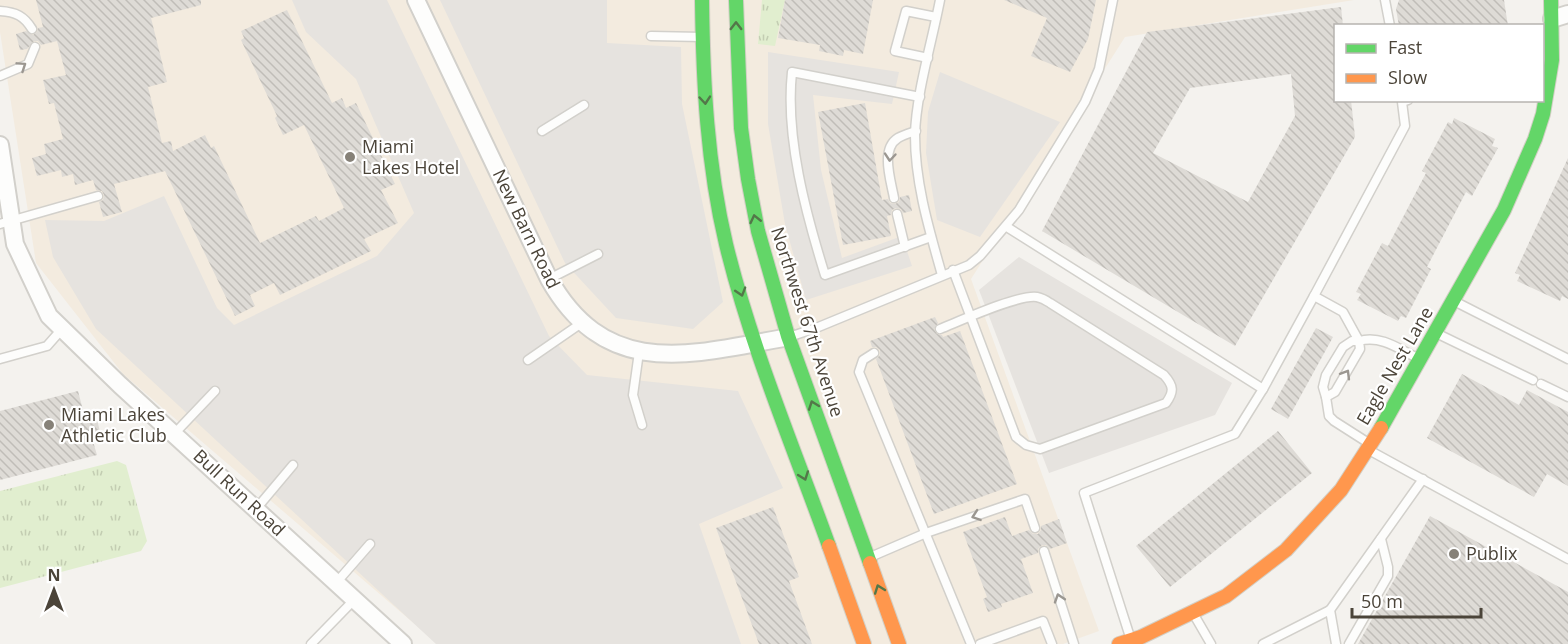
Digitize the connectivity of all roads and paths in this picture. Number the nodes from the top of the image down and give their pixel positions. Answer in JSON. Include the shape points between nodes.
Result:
{"nodes":[{"id":1,"x":416,"y":0,"type":"edge"},
{"id":2,"x":702,"y":0,"type":"edge"},
{"id":3,"x":736,"y":0,"type":"edge"},
{"id":4,"x":940,"y":0,"type":"edge"},
{"id":5,"x":1113,"y":0,"type":"edge"},
{"id":6,"x":1385,"y":0,"type":"edge"},
{"id":7,"x":1551,"y":0,"type":"edge"},
{"id":8,"x":0,"y":11,"type":"edge"},
{"id":9,"x":1560,"y":16,"type":"edge"},
{"id":10,"x":936,"y":17,"type":"junction"},
{"id":11,"x":1390,"y":24,"type":"edge"},
{"id":12,"x":32,"y":29,"type":"dead end"},
{"id":13,"x":651,"y":36,"type":"dead end"},
{"id":14,"x":702,"y":37,"type":"junction"},
{"id":15,"x":35,"y":47,"type":"dead end"},
{"id":16,"x":928,"y":58,"type":"junction"},
{"id":17,"x":0,"y":76,"type":"edge"},
{"id":18,"x":920,"y":97,"type":"junction"},
{"id":19,"x":1404,"y":102,"type":"edge"},
{"id":20,"x":584,"y":105,"type":"dead end"},
{"id":21,"x":542,"y":131,"type":"dead end"},
{"id":22,"x":916,"y":131,"type":"junction"},
{"id":23,"x":0,"y":145,"type":"edge"},
{"id":24,"x":98,"y":196,"type":"dead end"},
{"id":25,"x":894,"y":198,"type":"dead end"},
{"id":26,"x":897,"y":214,"type":"dead end"},
{"id":27,"x":6,"y":222,"type":"edge"},
{"id":28,"x":1006,"y":227,"type":"junction"},
{"id":29,"x":931,"y":237,"type":"junction"},
{"id":30,"x":905,"y":247,"type":"junction"},
{"id":31,"x":598,"y":254,"type":"dead end"},
{"id":32,"x":953,"y":270,"type":"junction"},
{"id":33,"x":942,"y":275,"type":"junction"},
{"id":34,"x":549,"y":279,"type":"junction"},
{"id":35,"x":1314,"y":296,"type":"junction"},
{"id":36,"x":1453,"y":301,"type":"junction"},
{"id":37,"x":971,"y":317,"type":"junction"},
{"id":38,"x":583,"y":322,"type":"junction"},
{"id":39,"x":940,"y":328,"type":"dead end"},
{"id":40,"x":62,"y":329,"type":"junction"},
{"id":41,"x":1435,"y":333,"type":"junction"},
{"id":42,"x":789,"y":337,"type":"junction"},
{"id":43,"x":1359,"y":340,"type":"junction"},
{"id":44,"x":756,"y":343,"type":"junction"},
{"id":45,"x":639,"y":352,"type":"junction"},
{"id":46,"x":874,"y":352,"type":"dead end"},
{"id":47,"x":0,"y":359,"type":"edge"},
{"id":48,"x":1568,"y":359,"type":"edge"},
{"id":49,"x":528,"y":360,"type":"dead end"},
{"id":50,"x":1420,"y":360,"type":"junction"},
{"id":51,"x":1263,"y":389,"type":"junction"},
{"id":52,"x":215,"y":391,"type":"dead end"},
{"id":53,"x":1326,"y":397,"type":"junction"},
{"id":54,"x":1568,"y":397,"type":"edge"},
{"id":55,"x":642,"y":424,"type":"dead end"},
{"id":56,"x":175,"y":433,"type":"junction"},
{"id":57,"x":1369,"y":447,"type":"junction"},
{"id":58,"x":293,"y":465,"type":"dead end"},
{"id":59,"x":1423,"y":479,"type":"junction"},
{"id":60,"x":256,"y":509,"type":"junction"},
{"id":61,"x":1035,"y":528,"type":"dead end"},
{"id":62,"x":926,"y":533,"type":"junction"},
{"id":63,"x":1381,"y":538,"type":"junction"},
{"id":64,"x":370,"y":544,"type":"dead end"},
{"id":65,"x":1044,"y":551,"type":"dead end"},
{"id":66,"x":868,"y":559,"type":"junction"},
{"id":67,"x":1568,"y":559,"type":"edge"},
{"id":68,"x":336,"y":583,"type":"junction"},
{"id":69,"x":354,"y":600,"type":"junction"},
{"id":70,"x":1330,"y":610,"type":"junction"},
{"id":71,"x":1193,"y":612,"type":"junction"},
{"id":72,"x":1125,"y":642,"type":"edge"},
{"id":73,"x":313,"y":643,"type":"edge"},
{"id":74,"x":403,"y":644,"type":"edge"},
{"id":75,"x":864,"y":644,"type":"edge"},
{"id":76,"x":899,"y":644,"type":"edge"},
{"id":77,"x":971,"y":644,"type":"edge"},
{"id":78,"x":980,"y":644,"type":"edge"},
{"id":79,"x":1052,"y":644,"type":"edge"},
{"id":80,"x":1074,"y":644,"type":"edge"},
{"id":81,"x":1211,"y":644,"type":"edge"},
{"id":82,"x":1263,"y":644,"type":"edge"},
{"id":83,"x":1336,"y":644,"type":"edge"},
{"id":84,"x":1349,"y":644,"type":"edge"}],
"edges":[{"from":1,"to":34,"type":"street","name":"New Barn Road"},
{"from":2,"to":14,"type":"main road"},
{"from":42,"to":3,"type":"main road","name":"Northwest 67th Avenue","one_way":true,"via":[[767,268],[742,142]]},
{"from":4,"to":10,"type":"lane"},
{"from":5,"to":28,"type":"lane","via":[[1099,69],[1085,102]]},
{"from":6,"to":11,"type":"lane"},
{"from":7,"to":9,"type":"main road","name":"Eagle Nest Lane"},
{"from":8,"to":12,"type":"lane","via":[[17,13]]},
{"from":9,"to":36,"type":"main road","name":"Eagle Nest Lane","via":[[1535,139],[1504,210]]},
{"from":10,"to":16,"type":"lane"},
{"from":10,"to":16,"type":"lane","via":[[906,11],[895,51]]},
{"from":13,"to":14,"type":"lane"},
{"from":14,"to":44,"type":"main road","one_way":true,"via":[[714,185],[726,244]]},
{"from":17,"to":15,"type":"lane","one_way":true,"via":[[28,64]]},
{"from":16,"to":18,"type":"lane"},
{"from":18,"to":22,"type":"lane"},
{"from":18,"to":30,"type":"lane","via":[[792,72],[789,96],[811,230],[825,275]]},
{"from":19,"to":35,"type":"lane","via":[[1405,126]]},
{"from":20,"to":21,"type":"lane"},
{"from":22,"to":25,"type":"lane","one_way":true,"via":[[898,137],[890,148],[888,164]]},
{"from":22,"to":29,"type":"lane","via":[[920,189]]},
{"from":23,"to":27,"type":"street","name":"Bull Run Road"},
{"from":24,"to":27,"type":"lane"},
{"from":26,"to":30,"type":"lane"},
{"from":27,"to":40,"type":"street","name":"Bull Run Road","via":[[49,316]]},
{"from":28,"to":32,"type":"lane","via":[[974,261]]},
{"from":28,"to":51,"type":"lane"},
{"from":29,"to":30,"type":"lane"},
{"from":29,"to":33,"type":"lane"},
{"from":31,"to":34,"type":"lane"},
{"from":32,"to":33,"type":"lane"},
{"from":32,"to":37,"type":"lane"},
{"from":33,"to":42,"type":"lane"},
{"from":34,"to":38,"type":"street","name":"New Barn Road","via":[[560,299]]},
{"from":35,"to":43,"type":"lane","via":[[1343,312]]},
{"from":35,"to":51,"type":"lane"},
{"from":36,"to":41,"type":"main road","name":"Eagle Nest Lane"},
{"from":36,"to":48,"type":"lane"},
{"from":37,"to":37,"type":"lane","via":[[1016,437],[1026,445],[1040,448],[1166,403],[1172,394],[1172,385],[1164,375],[1038,297],[1023,298]]},
{"from":37,"to":39,"type":"lane"},
{"from":38,"to":45,"type":"street","name":"New Barn Road"},
{"from":38,"to":49,"type":"lane"},
{"from":40,"to":47,"type":"lane","via":[[47,346]]},
{"from":40,"to":56,"type":"street","name":"Bull Run Road"},
{"from":41,"to":50,"type":"main road","name":"Eagle Nest Lane"},
{"from":41,"to":54,"type":"lane"},
{"from":42,"to":44,"type":"street","name":"New Barn Road"},
{"from":66,"to":42,"type":"main road","name":"Northwest 67th Avenue","one_way":true},
{"from":43,"to":50,"type":"lane","via":[[1377,339]]},
{"from":53,"to":43,"type":"lane","one_way":true,"via":[[1335,392],[1360,349]]},
{"from":43,"to":53,"type":"lane","via":[[1343,347],[1326,375]]},
{"from":44,"to":45,"type":"street","name":"New Barn Road","via":[[688,355]]},
{"from":44,"to":75,"type":"main road","one_way":true},
{"from":45,"to":55,"type":"lane","via":[[633,395]]},
{"from":46,"to":62,"type":"lane","via":[[863,360],[860,372]]},
{"from":50,"to":57,"type":"main road","name":"Eagle Nest Lane"},
{"from":51,"to":72,"type":"lane","via":[[1235,434],[1084,493]]},
{"from":52,"to":56,"type":"lane"},
{"from":53,"to":57,"type":"lane","via":[[1329,416]]},
{"from":56,"to":60,"type":"street","name":"Bull Run Road"},
{"from":57,"to":59,"type":"lane"},
{"from":57,"to":71,"type":"main road","name":"Eagle Nest Lane","via":[[1341,490],[1286,550],[1226,596]]},
{"from":58,"to":60,"type":"lane"},
{"from":59,"to":63,"type":"lane"},
{"from":59,"to":67,"type":"lane"},
{"from":60,"to":68,"type":"street","name":"Bull Run Road"},
{"from":61,"to":62,"type":"lane","one_way":true,"via":[[1025,499]]},
{"from":62,"to":66,"type":"lane"},
{"from":62,"to":77,"type":"lane"},
{"from":63,"to":70,"type":"lane"},
{"from":63,"to":84,"type":"lane","via":[[1388,576]]},
{"from":64,"to":68,"type":"lane"},
{"from":80,"to":65,"type":"lane","one_way":true},
{"from":76,"to":66,"type":"main road","name":"Northwest 67th Avenue","one_way":true},
{"from":68,"to":69,"type":"street","name":"Bull Run Road"},
{"from":69,"to":73,"type":"lane"},
{"from":69,"to":74,"type":"street","name":"Bull Run Road"},
{"from":70,"to":82,"type":"lane"},
{"from":70,"to":83,"type":"lane"},
{"from":71,"to":72,"type":"main road","name":"Eagle Nest Lane"},
{"from":71,"to":81,"type":"lane"},
{"from":78,"to":79,"type":"lane","via":[[1043,621]]}]}
